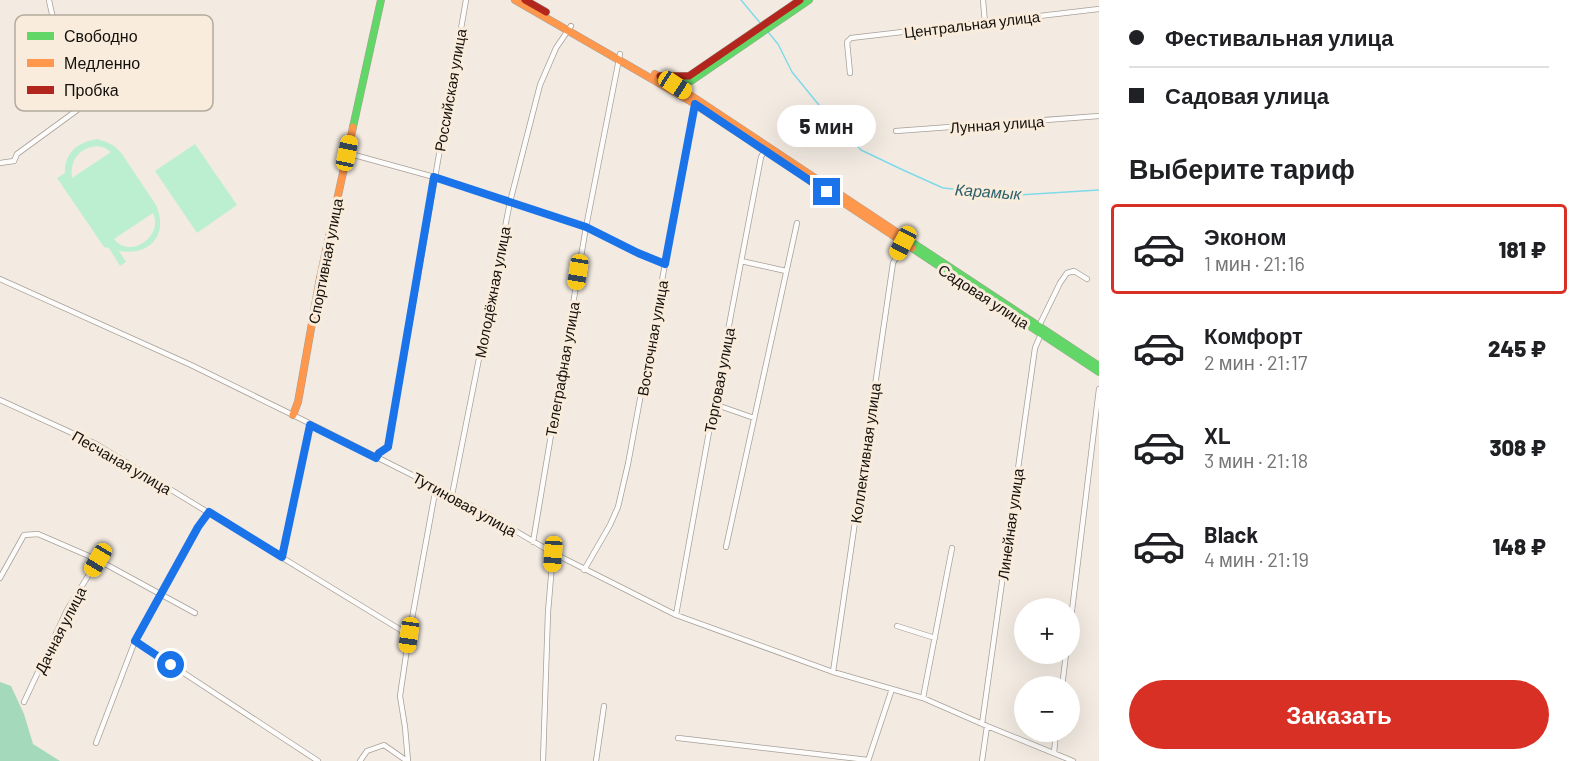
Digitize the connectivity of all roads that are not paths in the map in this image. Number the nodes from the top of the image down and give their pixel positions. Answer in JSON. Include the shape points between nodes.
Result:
{"nodes":[{"id":1,"x":49,"y":0,"type":"edge"},
{"id":2,"x":381,"y":0,"type":"edge"},
{"id":3,"x":466,"y":0,"type":"edge"},
{"id":4,"x":515,"y":0,"type":"edge"},
{"id":5,"x":525,"y":0,"type":"edge"},
{"id":6,"x":800,"y":0,"type":"edge"},
{"id":7,"x":809,"y":0,"type":"edge"},
{"id":8,"x":982,"y":0,"type":"edge"},
{"id":9,"x":1099,"y":9,"type":"edge"},
{"id":10,"x":52,"y":15,"type":"edge"},
{"id":11,"x":774,"y":22,"type":"junction"},
{"id":12,"x":985,"y":23,"type":"junction"},
{"id":13,"x":569,"y":28,"type":"junction"},
{"id":14,"x":753,"y":36,"type":"junction"},
{"id":15,"x":619,"y":56,"type":"junction"},
{"id":16,"x":850,"y":73,"type":"dead end"},
{"id":17,"x":658,"y":79,"type":"junction"},
{"id":18,"x":669,"y":81,"type":"junction"},
{"id":19,"x":695,"y":101,"type":"junction"},
{"id":20,"x":76,"y":111,"type":"edge"},
{"id":21,"x":1099,"y":117,"type":"edge"},
{"id":22,"x":896,"y":131,"type":"dead end"},
{"id":23,"x":766,"y":148,"type":"junction"},
{"id":24,"x":347,"y":153,"type":"junction"},
{"id":25,"x":0,"y":163,"type":"edge"},
{"id":26,"x":434,"y":177,"type":"junction"},
{"id":27,"x":510,"y":202,"type":"junction"},
{"id":28,"x":797,"y":223,"type":"dead end"},
{"id":29,"x":586,"y":227,"type":"junction"},
{"id":30,"x":905,"y":240,"type":"junction"},
{"id":31,"x":741,"y":261,"type":"junction"},
{"id":32,"x":665,"y":264,"type":"junction"},
{"id":33,"x":786,"y":272,"type":"junction"},
{"id":34,"x":0,"y":279,"type":"edge"},
{"id":35,"x":1087,"y":279,"type":"dead end"},
{"id":36,"x":1040,"y":330,"type":"junction"},
{"id":37,"x":1099,"y":366,"type":"edge"},
{"id":38,"x":1099,"y":372,"type":"edge"},
{"id":39,"x":1099,"y":389,"type":"edge"},
{"id":40,"x":0,"y":400,"type":"edge"},
{"id":41,"x":714,"y":404,"type":"junction"},
{"id":42,"x":293,"y":416,"type":"junction"},
{"id":43,"x":754,"y":418,"type":"junction"},
{"id":44,"x":310,"y":425,"type":"junction"},
{"id":45,"x":376,"y":458,"type":"junction"},
{"id":46,"x":436,"y":487,"type":"junction"},
{"id":47,"x":452,"y":495,"type":"junction"},
{"id":48,"x":209,"y":512,"type":"junction"},
{"id":49,"x":533,"y":542,"type":"junction"},
{"id":50,"x":726,"y":547,"type":"dead end"},
{"id":51,"x":952,"y":548,"type":"dead end"},
{"id":52,"x":553,"y":554,"type":"junction"},
{"id":53,"x":282,"y":557,"type":"junction"},
{"id":54,"x":98,"y":560,"type":"junction"},
{"id":55,"x":584,"y":570,"type":"junction"},
{"id":56,"x":0,"y":578,"type":"edge"},
{"id":57,"x":160,"y":593,"type":"junction"},
{"id":58,"x":1074,"y":598,"type":"edge"},
{"id":59,"x":195,"y":613,"type":"dead end"},
{"id":60,"x":676,"y":615,"type":"junction"},
{"id":61,"x":897,"y":627,"type":"dead end"},
{"id":62,"x":409,"y":635,"type":"junction"},
{"id":63,"x":935,"y":638,"type":"junction"},
{"id":64,"x":135,"y":641,"type":"junction"},
{"id":65,"x":833,"y":672,"type":"junction"},
{"id":66,"x":892,"y":689,"type":"junction"},
{"id":67,"x":923,"y":698,"type":"junction"},
{"id":68,"x":24,"y":702,"type":"dead end"},
{"id":69,"x":604,"y":706,"type":"dead end"},
{"id":70,"x":984,"y":725,"type":"junction"},
{"id":71,"x":678,"y":738,"type":"dead end"},
{"id":72,"x":1055,"y":742,"type":"edge"},
{"id":73,"x":96,"y":744,"type":"dead end"},
{"id":74,"x":1054,"y":753,"type":"junction"},
{"id":75,"x":868,"y":760,"type":"edge"},
{"id":76,"x":318,"y":761,"type":"edge"},
{"id":77,"x":360,"y":761,"type":"edge"},
{"id":78,"x":407,"y":761,"type":"edge"},
{"id":79,"x":543,"y":761,"type":"edge"},
{"id":80,"x":596,"y":761,"type":"edge"},
{"id":81,"x":982,"y":761,"type":"edge"},
{"id":82,"x":1073,"y":761,"type":"edge"}],
"edges":[{"from":1,"to":10,"type":"street"},
{"from":2,"to":24,"type":"street","name":"Спортивная улица"},
{"from":3,"to":26,"type":"street","name":"Российская улица"},
{"from":4,"to":13,"type":"street"},
{"from":5,"to":13,"type":"street"},
{"from":6,"to":11,"type":"street"},
{"from":7,"to":11,"type":"street"},
{"from":8,"to":12,"type":"street"},
{"from":9,"to":12,"type":"street","name":"Центральная улица"},
{"from":11,"to":14,"type":"street"},
{"from":12,"to":16,"type":"street","name":"Центральная улица","via":[[851,38],[847,42]]},
{"from":13,"to":15,"type":"street"},
{"from":13,"to":27,"type":"street","name":"Молодёжная улица","via":[[540,85]]},
{"from":14,"to":17,"type":"street","via":[[689,76]]},
{"from":14,"to":18,"type":"street","via":[[691,81]]},
{"from":15,"to":17,"type":"street"},
{"from":15,"to":29,"type":"street","name":"Телеграфная улица"},
{"from":17,"to":18,"type":"street"},
{"from":17,"to":19,"type":"street","name":"Садовая улица"},
{"from":18,"to":19,"type":"street"},
{"from":19,"to":23,"type":"street","name":"Садовая улица"},
{"from":19,"to":32,"type":"street","name":"Восточная улица"},
{"from":20,"to":25,"type":"street","via":[[17,154],[14,161]]},
{"from":21,"to":22,"type":"street","name":"Лунная улица"},
{"from":23,"to":30,"type":"street","name":"Садовая улица"},
{"from":23,"to":31,"type":"street","name":"Торговая улица"},
{"from":24,"to":26,"type":"street"},
{"from":24,"to":42,"type":"street","name":"Спортивная улица"},
{"from":26,"to":27,"type":"street"},
{"from":26,"to":45,"type":"street","name":"Российская улица","via":[[388,447]]},
{"from":27,"to":29,"type":"street"},
{"from":27,"to":47,"type":"street","name":"Молодёжная улица"},
{"from":28,"to":33,"type":"street"},
{"from":29,"to":32,"type":"street"},
{"from":29,"to":49,"type":"street","name":"Телеграфная улица"},
{"from":30,"to":36,"type":"street","name":"Садовая улица"},
{"from":30,"to":65,"type":"street","name":"Коллективная улица","via":[[893,263]]},
{"from":31,"to":33,"type":"street"},
{"from":31,"to":41,"type":"street","name":"Торговая улица"},
{"from":32,"to":55,"type":"street","name":"Восточная улица","via":[[618,507]]},
{"from":33,"to":43,"type":"street"},
{"from":34,"to":42,"type":"street","name":"Тутиновая улица"},
{"from":35,"to":36,"type":"street","name":"Линейная улица","via":[[1067,273]]},
{"from":36,"to":37,"type":"street","name":"Садовая улица"},
{"from":36,"to":38,"type":"street","name":"Садовая улица"},
{"from":36,"to":70,"type":"street","name":"Линейная улица"},
{"from":39,"to":58,"type":"street"},
{"from":40,"to":48,"type":"street","name":"Песчаная улица","via":[[96,444]]},
{"from":41,"to":43,"type":"street"},
{"from":41,"to":60,"type":"street","name":"Торговая улица"},
{"from":42,"to":44,"type":"street","name":"Тутиновая улица"},
{"from":43,"to":50,"type":"street"},
{"from":44,"to":45,"type":"street","name":"Тутиновая улица"},
{"from":44,"to":53,"type":"street"},
{"from":45,"to":46,"type":"street","name":"Тутиновая улица"},
{"from":46,"to":47,"type":"street","name":"Тутиновая улица"},
{"from":46,"to":62,"type":"street"},
{"from":47,"to":49,"type":"street","name":"Тутиновая улица"},
{"from":48,"to":53,"type":"street","name":"Песчаная улица"},
{"from":48,"to":57,"type":"street"},
{"from":49,"to":52,"type":"street","name":"Тутиновая улица"},
{"from":51,"to":63,"type":"street"},
{"from":52,"to":55,"type":"street","name":"Тутиновая улица"},
{"from":52,"to":79,"type":"street"},
{"from":53,"to":62,"type":"street","name":"Песчаная улица"},
{"from":54,"to":56,"type":"street","via":[[38,534],[24,535]]},
{"from":54,"to":57,"type":"street"},
{"from":54,"to":68,"type":"street","name":"Дачная улица","via":[[68,610]]},
{"from":55,"to":60,"type":"street","name":"Тутиновая улица"},
{"from":57,"to":59,"type":"street"},
{"from":57,"to":64,"type":"street"},
{"from":60,"to":65,"type":"street","name":"Тутиновая улица"},
{"from":61,"to":63,"type":"street"},
{"from":62,"to":78,"type":"street","via":[[400,696]]},
{"from":63,"to":67,"type":"street"},
{"from":64,"to":73,"type":"street"},
{"from":64,"to":76,"type":"street"},
{"from":65,"to":66,"type":"street","name":"Тутиновая улица"},
{"from":66,"to":67,"type":"street","name":"Тутиновая улица"},
{"from":66,"to":75,"type":"street"},
{"from":67,"to":70,"type":"street","name":"Тутиновая улица"},
{"from":69,"to":80,"type":"street"},
{"from":70,"to":74,"type":"street","name":"Тутиновая улица"},
{"from":70,"to":81,"type":"street","name":"Линейная улица"},
{"from":71,"to":75,"type":"street"},
{"from":72,"to":74,"type":"street"},
{"from":74,"to":82,"type":"street","name":"Тутиновая улица"},
{"from":77,"to":78,"type":"street","via":[[367,751],[384,745]]}]}
